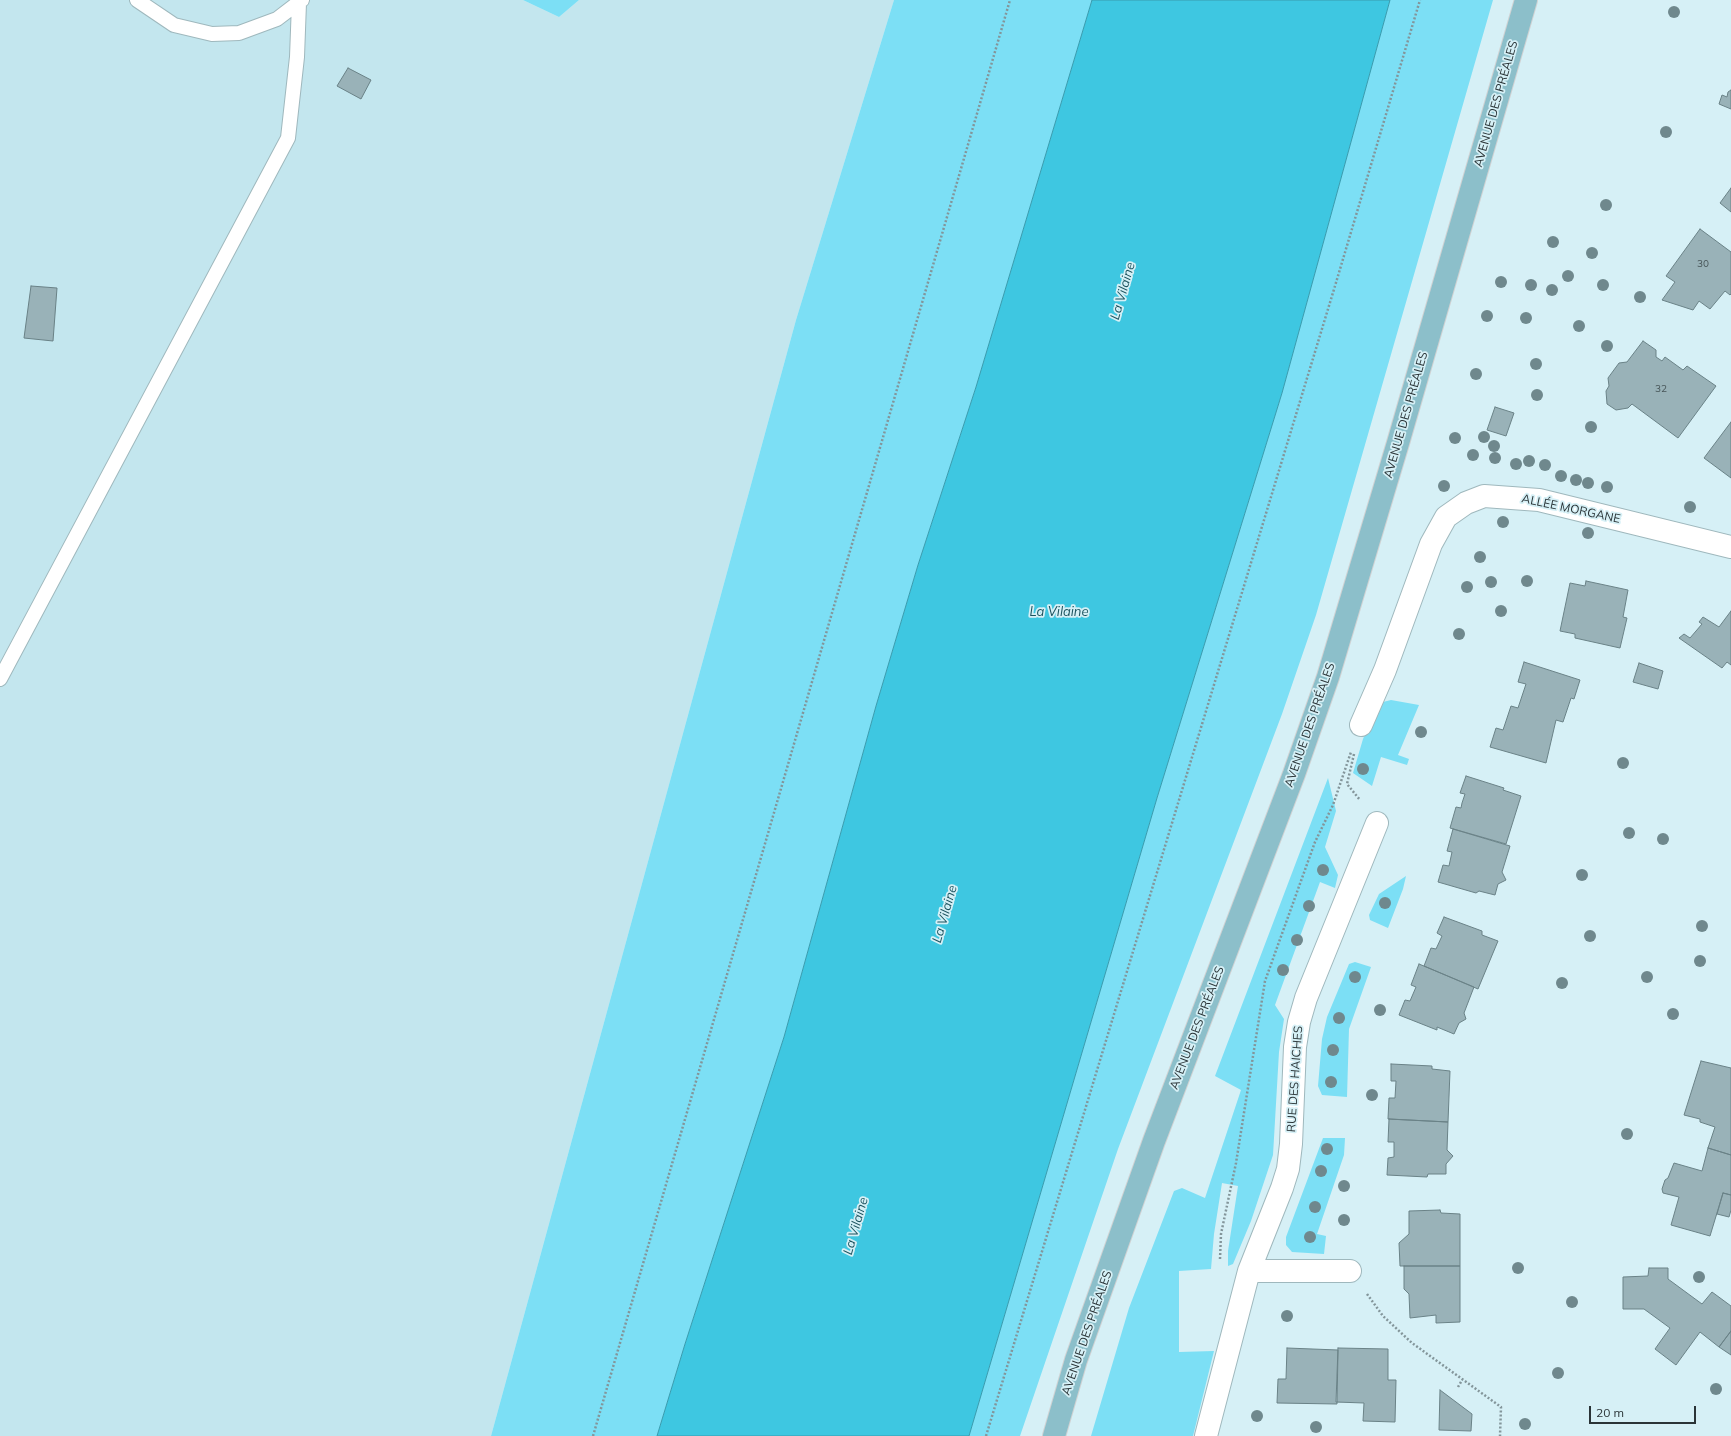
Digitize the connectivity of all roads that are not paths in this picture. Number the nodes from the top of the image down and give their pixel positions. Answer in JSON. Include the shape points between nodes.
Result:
{"nodes":[{"id":1,"x":138,"y":0,"type":"edge"},
{"id":2,"x":1526,"y":0,"type":"edge"},
{"id":3,"x":301,"y":2,"type":"edge"},
{"id":4,"x":1731,"y":548,"type":"edge"},
{"id":5,"x":0,"y":679,"type":"edge"},
{"id":6,"x":1361,"y":725,"type":"road end"},
{"id":7,"x":1377,"y":823,"type":"road end"},
{"id":8,"x":1249,"y":1271,"type":"junction"},
{"id":9,"x":1350,"y":1271,"type":"road end"},
{"id":10,"x":1054,"y":1436,"type":"edge"},
{"id":11,"x":1206,"y":1436,"type":"edge"}],
"edges":[{"from":1,"to":3,"type":"lane","via":[[174,25],[212,34],[239,33],[277,20]]},
{"from":2,"to":10,"type":"main road","name":"AVENUE DES PRÉALES","via":[[1328,677],[1294,774],[1154,1141],[1076,1360]]},
{"from":3,"to":5,"type":"lane","via":[[288,138]]},
{"from":4,"to":6,"type":"street","name":"ALLÉE MORGANE","via":[[1538,500],[1484,496],[1466,503],[1446,517],[1431,544],[1385,670]]},
{"from":7,"to":8,"type":"street","name":"RUE DES HAICHES","via":[[1298,1022],[1288,1169]]},
{"from":8,"to":9,"type":"street"},
{"from":8,"to":11,"type":"street","name":"RUE DES HAICHES"}]}
